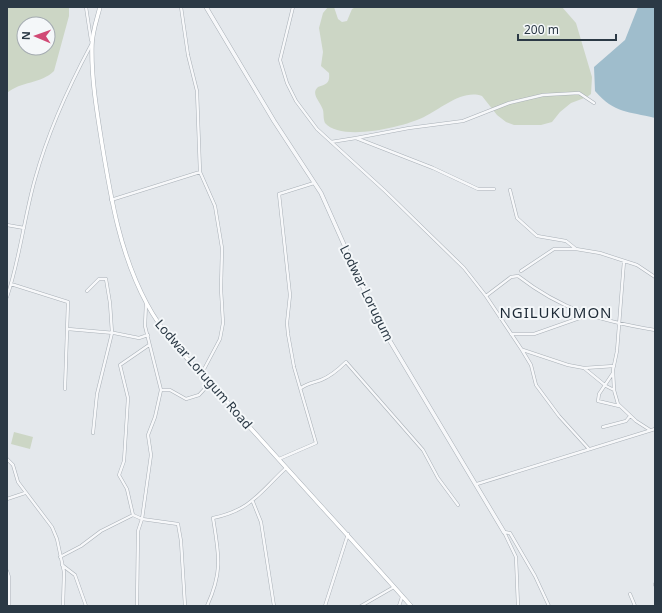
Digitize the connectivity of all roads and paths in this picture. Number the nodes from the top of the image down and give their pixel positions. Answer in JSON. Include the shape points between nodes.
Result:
{"nodes":[{"id":1,"x":86,"y":7,"type":"edge"},
{"id":2,"x":100,"y":7,"type":"edge"},
{"id":3,"x":181,"y":7,"type":"edge"},
{"id":4,"x":206,"y":7,"type":"edge"},
{"id":5,"x":293,"y":7,"type":"edge"},
{"id":6,"x":92,"y":44,"type":"junction"},
{"id":7,"x":594,"y":103,"type":"dead end"},
{"id":8,"x":356,"y":138,"type":"junction"},
{"id":9,"x":331,"y":142,"type":"junction"},
{"id":10,"x":200,"y":172,"type":"junction"},
{"id":11,"x":314,"y":183,"type":"junction"},
{"id":12,"x":494,"y":189,"type":"dead end"},
{"id":13,"x":510,"y":190,"type":"dead end"},
{"id":14,"x":111,"y":200,"type":"junction"},
{"id":15,"x":7,"y":225,"type":"edge"},
{"id":16,"x":24,"y":228,"type":"junction"},
{"id":17,"x":576,"y":249,"type":"junction"},
{"id":18,"x":624,"y":261,"type":"junction"},
{"id":19,"x":521,"y":270,"type":"dead end"},
{"id":20,"x":655,"y":277,"type":"edge"},
{"id":21,"x":11,"y":284,"type":"junction"},
{"id":22,"x":87,"y":291,"type":"dead end"},
{"id":23,"x":486,"y":296,"type":"junction"},
{"id":24,"x":7,"y":297,"type":"edge"},
{"id":25,"x":146,"y":302,"type":"junction"},
{"id":26,"x":588,"y":315,"type":"junction"},
{"id":27,"x":618,"y":324,"type":"junction"},
{"id":28,"x":68,"y":329,"type":"junction"},
{"id":29,"x":655,"y":330,"type":"edge"},
{"id":30,"x":112,"y":333,"type":"junction"},
{"id":31,"x":510,"y":334,"type":"junction"},
{"id":32,"x":148,"y":335,"type":"junction"},
{"id":33,"x":149,"y":345,"type":"junction"},
{"id":34,"x":522,"y":350,"type":"junction"},
{"id":35,"x":614,"y":366,"type":"junction"},
{"id":36,"x":584,"y":368,"type":"junction"},
{"id":37,"x":202,"y":373,"type":"junction"},
{"id":38,"x":613,"y":373,"type":"junction"},
{"id":39,"x":210,"y":383,"type":"junction"},
{"id":40,"x":605,"y":385,"type":"junction"},
{"id":41,"x":300,"y":388,"type":"junction"},
{"id":42,"x":64,"y":389,"type":"dead end"},
{"id":43,"x":160,"y":390,"type":"junction"},
{"id":44,"x":614,"y":390,"type":"junction"},
{"id":45,"x":621,"y":406,"type":"junction"},
{"id":46,"x":630,"y":416,"type":"junction"},
{"id":47,"x":603,"y":427,"type":"dead end"},
{"id":48,"x":655,"y":429,"type":"edge"},
{"id":49,"x":650,"y":430,"type":"junction"},
{"id":50,"x":93,"y":433,"type":"dead end"},
{"id":51,"x":589,"y":449,"type":"junction"},
{"id":52,"x":7,"y":460,"type":"edge"},
{"id":53,"x":278,"y":460,"type":"junction"},
{"id":54,"x":286,"y":468,"type":"junction"},
{"id":55,"x":477,"y":484,"type":"junction"},
{"id":56,"x":25,"y":493,"type":"junction"},
{"id":57,"x":7,"y":499,"type":"edge"},
{"id":58,"x":253,"y":502,"type":"junction"},
{"id":59,"x":458,"y":505,"type":"dead end"},
{"id":60,"x":133,"y":515,"type":"junction"},
{"id":61,"x":142,"y":519,"type":"junction"},
{"id":62,"x":504,"y":532,"type":"junction"},
{"id":63,"x":348,"y":534,"type":"junction"},
{"id":64,"x":60,"y":557,"type":"junction"},
{"id":65,"x":60,"y":564,"type":"junction"},
{"id":66,"x":7,"y":571,"type":"edge"},
{"id":67,"x":394,"y":587,"type":"junction"},
{"id":68,"x":630,"y":594,"type":"dead end"},
{"id":69,"x":402,"y":596,"type":"junction"},
{"id":70,"x":8,"y":606,"type":"edge"},
{"id":71,"x":64,"y":606,"type":"edge"},
{"id":72,"x":86,"y":606,"type":"edge"},
{"id":73,"x":137,"y":606,"type":"edge"},
{"id":74,"x":185,"y":606,"type":"edge"},
{"id":75,"x":206,"y":606,"type":"edge"},
{"id":76,"x":274,"y":606,"type":"edge"},
{"id":77,"x":325,"y":606,"type":"edge"},
{"id":78,"x":360,"y":606,"type":"edge"},
{"id":79,"x":399,"y":606,"type":"edge"},
{"id":80,"x":411,"y":606,"type":"edge"},
{"id":81,"x":518,"y":606,"type":"edge"},
{"id":82,"x":549,"y":606,"type":"edge"},
{"id":83,"x":635,"y":606,"type":"edge"}],
"edges":[{"from":1,"to":6,"type":"street"},
{"from":2,"to":6,"type":"main road","name":"Lodwar Lorugum Road"},
{"from":3,"to":10,"type":"street","via":[[188,55],[197,91]]},
{"from":4,"to":11,"type":"street","name":"Lodwar Lorugum"},
{"from":5,"to":9,"type":"street","via":[[280,60],[281,67],[296,102]]},
{"from":6,"to":14,"type":"main road","name":"Lodwar Lorugum Road","via":[[96,108]]},
{"from":6,"to":16,"type":"street","via":[[54,122],[36,177]]},
{"from":7,"to":8,"type":"street","via":[[579,93],[543,95],[463,121]]},
{"from":8,"to":9,"type":"street"},
{"from":8,"to":12,"type":"street","via":[[433,168],[478,190]]},
{"from":9,"to":23,"type":"street","via":[[448,252]]},
{"from":10,"to":14,"type":"street"},
{"from":10,"to":37,"type":"street","via":[[215,206],[219,223],[223,323],[220,339]]},
{"from":11,"to":41,"type":"street","via":[[280,194],[290,295],[288,329]]},
{"from":11,"to":55,"type":"street","name":"Lodwar Lorugum","via":[[326,204],[378,321]]},
{"from":13,"to":17,"type":"street","via":[[516,218],[536,236],[566,241]]},
{"from":14,"to":25,"type":"main road","name":"Lodwar Lorugum Road","via":[[114,218],[130,267]]},
{"from":15,"to":16,"type":"street"},
{"from":16,"to":21,"type":"street"},
{"from":17,"to":18,"type":"street"},
{"from":17,"to":19,"type":"street","via":[[554,249]]},
{"from":18,"to":20,"type":"street","via":[[637,265]]},
{"from":18,"to":27,"type":"street"},
{"from":21,"to":24,"type":"street"},
{"from":21,"to":28,"type":"street","via":[[67,300]]},
{"from":22,"to":30,"type":"street","via":[[99,279],[106,279]]},
{"from":23,"to":26,"type":"street","via":[[511,277],[518,276],[536,290]]},
{"from":23,"to":31,"type":"street"},
{"from":25,"to":32,"type":"street","via":[[145,326]]},
{"from":25,"to":37,"type":"main road","name":"Lodwar Lorugum Road","via":[[162,327]]},
{"from":26,"to":27,"type":"street"},
{"from":26,"to":31,"type":"street","via":[[534,334]]},
{"from":27,"to":29,"type":"street"},
{"from":27,"to":35,"type":"street"},
{"from":28,"to":30,"type":"street"},
{"from":28,"to":42,"type":"street"},
{"from":30,"to":32,"type":"street","via":[[139,338]]},
{"from":30,"to":50,"type":"street","via":[[97,394]]},
{"from":31,"to":34,"type":"street"},
{"from":32,"to":33,"type":"street"},
{"from":33,"to":43,"type":"street"},
{"from":33,"to":60,"type":"street","via":[[120,365],[128,398],[124,461],[119,475],[127,489]]},
{"from":34,"to":36,"type":"street"},
{"from":34,"to":51,"type":"street","via":[[536,385],[559,416]]},
{"from":35,"to":36,"type":"street"},
{"from":35,"to":38,"type":"street"},
{"from":36,"to":40,"type":"street"},
{"from":37,"to":39,"type":"main road","name":"Lodwar Lorugum Road"},
{"from":38,"to":40,"type":"street"},
{"from":38,"to":44,"type":"street"},
{"from":39,"to":43,"type":"street","via":[[199,395],[186,399],[170,390]]},
{"from":39,"to":53,"type":"main road","name":"Lodwar Lorugum Road"},
{"from":40,"to":44,"type":"street"},
{"from":40,"to":45,"type":"street","via":[[598,401]]},
{"from":41,"to":53,"type":"street","via":[[316,443]]},
{"from":41,"to":59,"type":"street","via":[[321,380],[346,362],[423,450],[438,478]]},
{"from":43,"to":61,"type":"street","via":[[155,417],[148,435],[151,455]]},
{"from":44,"to":45,"type":"street"},
{"from":45,"to":46,"type":"street"},
{"from":46,"to":47,"type":"street","via":[[626,421]]},
{"from":46,"to":49,"type":"street"},
{"from":48,"to":49,"type":"street"},
{"from":49,"to":51,"type":"street"},
{"from":51,"to":55,"type":"street"},
{"from":52,"to":56,"type":"street","via":[[13,465],[18,482]]},
{"from":53,"to":54,"type":"main road","name":"Lodwar Lorugum Road"},
{"from":54,"to":58,"type":"street","via":[[258,493]]},
{"from":54,"to":63,"type":"main road","name":"Lodwar Lorugum Road"},
{"from":55,"to":62,"type":"street","name":"Lodwar Lorugum"},
{"from":56,"to":57,"type":"street"},
{"from":56,"to":64,"type":"street","via":[[52,527]]},
{"from":58,"to":75,"type":"street","via":[[231,514],[214,518],[219,556],[216,586]]},
{"from":58,"to":76,"type":"street","via":[[260,522]]},
{"from":60,"to":61,"type":"street"},
{"from":60,"to":64,"type":"street","via":[[101,531]]},
{"from":61,"to":73,"type":"street","via":[[138,531]]},
{"from":61,"to":74,"type":"street","via":[[178,524],[182,541]]},
{"from":62,"to":81,"type":"street","name":"Lodwar Lorugum","via":[[516,557]]},
{"from":62,"to":82,"type":"street","via":[[510,533]]},
{"from":63,"to":67,"type":"main road","name":"Lodwar Lorugum Road"},
{"from":63,"to":77,"type":"street"},
{"from":64,"to":65,"type":"street"},
{"from":65,"to":71,"type":"street","via":[[64,578]]},
{"from":65,"to":72,"type":"street","via":[[75,575]]},
{"from":66,"to":70,"type":"street"},
{"from":67,"to":69,"type":"main road","name":"Lodwar Lorugum Road"},
{"from":67,"to":78,"type":"street"},
{"from":68,"to":83,"type":"street"},
{"from":69,"to":79,"type":"street"},
{"from":69,"to":80,"type":"main road","name":"Lodwar Lorugum Road"}]}
